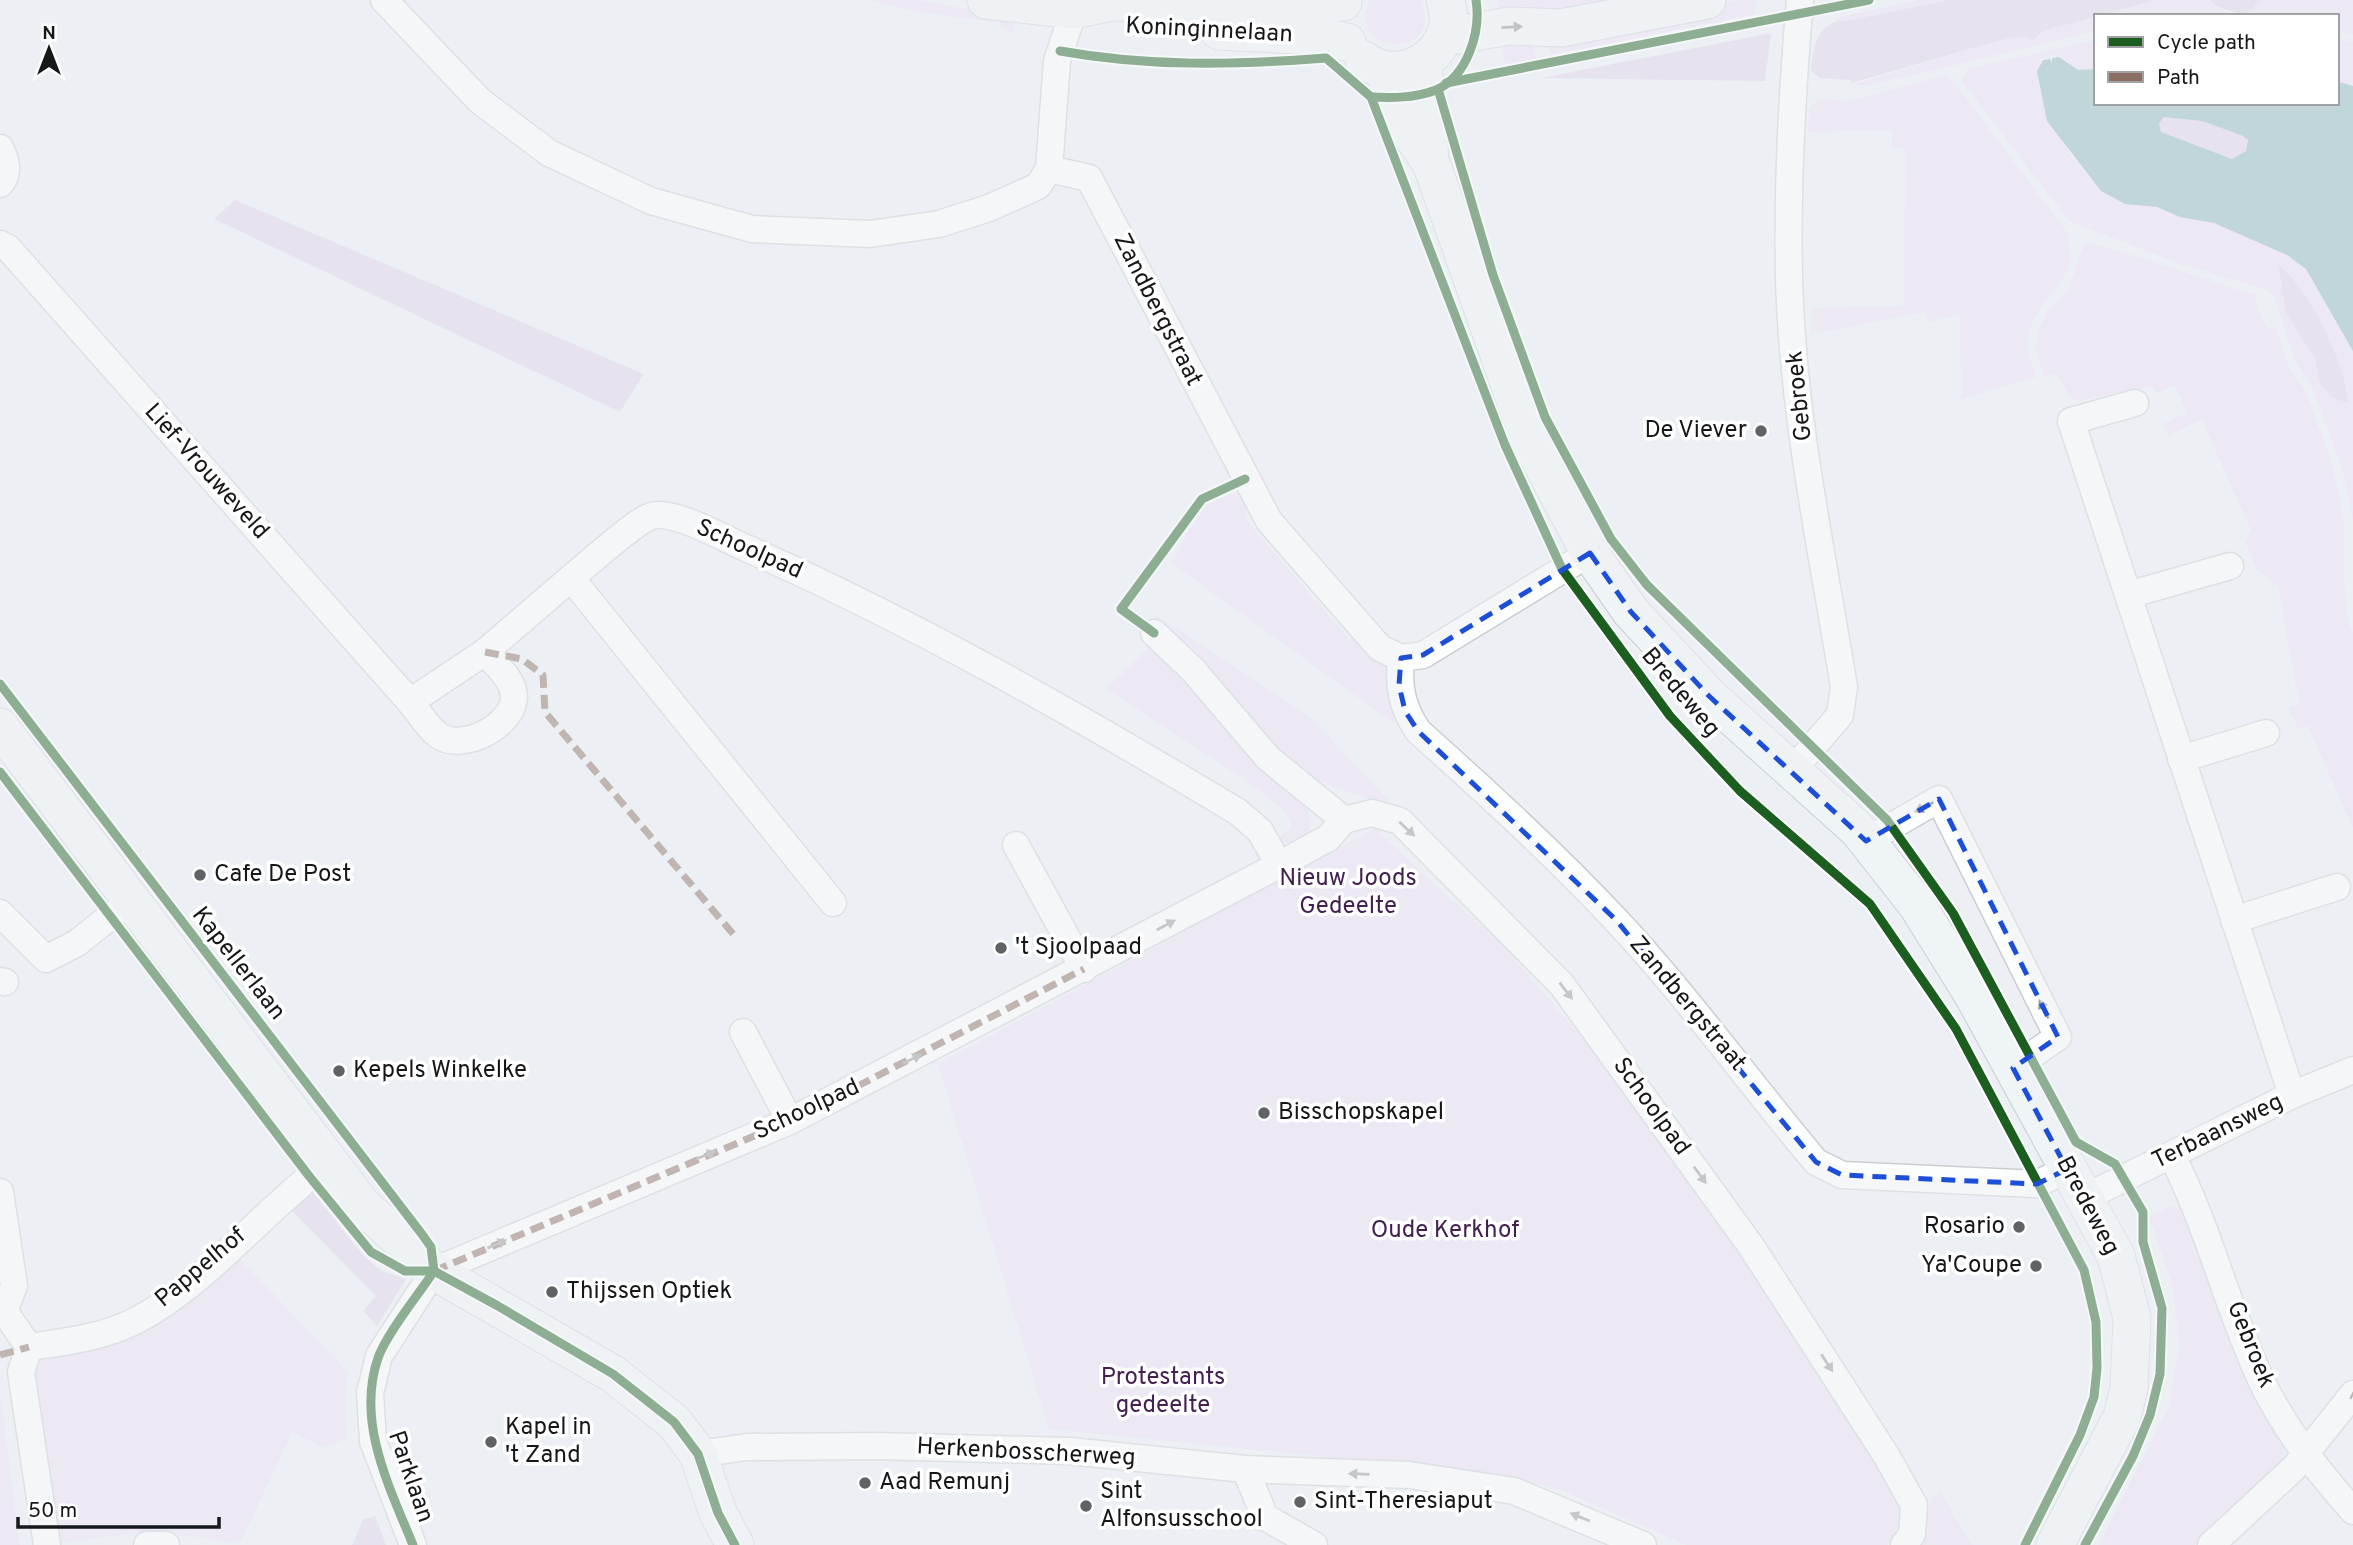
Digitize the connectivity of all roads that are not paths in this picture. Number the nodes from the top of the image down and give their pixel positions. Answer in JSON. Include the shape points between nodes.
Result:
{"nodes":[{"id":1,"x":384,"y":0,"type":"edge"},
{"id":2,"x":986,"y":0,"type":"edge"},
{"id":3,"x":1445,"y":0,"type":"edge"},
{"id":4,"x":1707,"y":0,"type":"edge"},
{"id":5,"x":1800,"y":0,"type":"edge"},
{"id":6,"x":1344,"y":1,"type":"edge"},
{"id":7,"x":1074,"y":10,"type":"junction"},
{"id":8,"x":1347,"y":42,"type":"junction"},
{"id":9,"x":1434,"y":50,"type":"junction"},
{"id":10,"x":1383,"y":69,"type":"junction"},
{"id":11,"x":0,"y":148,"type":"edge"},
{"id":12,"x":1430,"y":163,"type":"junction"},
{"id":13,"x":1049,"y":169,"type":"junction"},
{"id":14,"x":0,"y":184,"type":"edge"},
{"id":15,"x":0,"y":244,"type":"edge"},
{"id":16,"x":2135,"y":403,"type":"dead end"},
{"id":17,"x":1590,"y":553,"type":"junction"},
{"id":18,"x":2230,"y":566,"type":"dead end"},
{"id":19,"x":571,"y":578,"type":"junction"},
{"id":20,"x":2128,"y":595,"type":"junction"},
{"id":21,"x":1154,"y":634,"type":"dead end"},
{"id":22,"x":485,"y":652,"type":"junction"},
{"id":23,"x":1401,"y":658,"type":"junction"},
{"id":24,"x":410,"y":702,"type":"junction"},
{"id":25,"x":0,"y":727,"type":"edge"},
{"id":26,"x":2266,"y":733,"type":"dead end"},
{"id":27,"x":2181,"y":759,"type":"junction"},
{"id":28,"x":1792,"y":771,"type":"junction"},
{"id":29,"x":1344,"y":820,"type":"junction"},
{"id":30,"x":1866,"y":841,"type":"junction"},
{"id":31,"x":1016,"y":845,"type":"dead end"},
{"id":32,"x":1279,"y":865,"type":"junction"},
{"id":33,"x":2337,"y":887,"type":"dead end"},
{"id":34,"x":131,"y":900,"type":"junction"},
{"id":35,"x":833,"y":903,"type":"dead end"},
{"id":36,"x":0,"y":913,"type":"edge"},
{"id":37,"x":2234,"y":920,"type":"junction"},
{"id":38,"x":1084,"y":969,"type":"junction"},
{"id":39,"x":743,"y":1032,"type":"dead end"},
{"id":40,"x":2013,"y":1068,"type":"junction"},
{"id":41,"x":2353,"y":1070,"type":"edge"},
{"id":42,"x":2292,"y":1095,"type":"junction"},
{"id":43,"x":790,"y":1121,"type":"junction"},
{"id":44,"x":2172,"y":1156,"type":"junction"},
{"id":45,"x":327,"y":1163,"type":"junction"},
{"id":46,"x":2076,"y":1183,"type":"junction"},
{"id":47,"x":0,"y":1192,"type":"edge"},
{"id":48,"x":434,"y":1271,"type":"junction"},
{"id":49,"x":2,"y":1311,"type":"edge"},
{"id":50,"x":29,"y":1347,"type":"junction"},
{"id":51,"x":2353,"y":1394,"type":"edge"},
{"id":52,"x":698,"y":1454,"type":"junction"},
{"id":53,"x":2305,"y":1457,"type":"junction"},
{"id":54,"x":1245,"y":1469,"type":"junction"},
{"id":55,"x":2353,"y":1511,"type":"edge"},
{"id":56,"x":47,"y":1545,"type":"edge"},
{"id":57,"x":147,"y":1545,"type":"edge"},
{"id":58,"x":166,"y":1545,"type":"edge"},
{"id":59,"x":413,"y":1545,"type":"edge"},
{"id":60,"x":735,"y":1545,"type":"edge"},
{"id":61,"x":1314,"y":1545,"type":"edge"},
{"id":62,"x":1643,"y":1545,"type":"edge"},
{"id":63,"x":1904,"y":1545,"type":"edge"},
{"id":64,"x":2055,"y":1545,"type":"edge"},
{"id":65,"x":2211,"y":1545,"type":"edge"}],
"edges":[{"from":1,"to":13,"type":"street","via":[[480,101],[549,153],[651,201],[752,229],[870,234],[940,224],[1038,186]]},
{"from":2,"to":7,"type":"main road","name":"Koninginnelaan"},
{"from":3,"to":9,"type":"main road","name":"Bredeweg","via":[[1448,23]]},
{"from":9,"to":4,"type":"main road","one_way":true,"via":[[1509,26],[1560,28]]},
{"from":5,"to":28,"type":"street","name":"Gebroek","via":[[1791,95],[1789,278],[1802,434],[1844,687],[1840,715]]},
{"from":6,"to":7,"type":"main road","name":"Koninginnelaan","via":[[1269,8],[1112,2]]},
{"from":6,"to":8,"type":"main road","via":[[1342,28]]},
{"from":7,"to":8,"type":"main road","name":"Koninginnelaan","via":[[1110,26],[1317,36]]},
{"from":7,"to":13,"type":"street","via":[[1057,61]]},
{"from":8,"to":10,"type":"main road","via":[[1368,64]]},
{"from":9,"to":10,"type":"main road","via":[[1401,70]]},
{"from":9,"to":12,"type":"main road","name":"Bredeweg"},
{"from":10,"to":12,"type":"main road","name":"Bredeweg","via":[[1402,121]]},
{"from":11,"to":14,"type":"street","via":[[7,162]]},
{"from":12,"to":17,"type":"main road","name":"Bredeweg","via":[[1530,442]]},
{"from":13,"to":23,"type":"street","name":"Zandbergstraat","via":[[1089,178],[1269,521],[1380,648]]},
{"from":15,"to":24,"type":"street","name":"Lief-Vrouweveld"},
{"from":16,"to":20,"type":"street","via":[[2071,421]]},
{"from":17,"to":23,"type":"street","via":[[1423,654]]},
{"from":17,"to":28,"type":"main road","name":"Bredeweg","via":[[1640,621],[1709,696]]},
{"from":18,"to":20,"type":"street"},
{"from":19,"to":22,"type":"street","name":"Schoolpad"},
{"from":19,"to":32,"type":"street","name":"Schoolpad","via":[[652,516],[674,517],[918,629],[1066,708],[1238,812],[1261,831]]},
{"from":19,"to":35,"type":"street"},
{"from":20,"to":27,"type":"street"},
{"from":21,"to":29,"type":"street","via":[[1193,670],[1268,758]]},
{"from":22,"to":24,"type":"street"},
{"from":22,"to":24,"type":"street","name":"Lief-Vrouweveld","via":[[511,684],[514,697],[511,711],[481,737],[460,742],[439,736]]},
{"from":23,"to":46,"type":"street","name":"Zandbergstraat","via":[[1399,685],[1405,712],[1418,731],[1528,830],[1616,920],[1815,1162],[1842,1175]]},
{"from":25,"to":34,"type":"main road","name":"Kapellerlaan"},
{"from":26,"to":27,"type":"street"},
{"from":27,"to":37,"type":"street"},
{"from":28,"to":30,"type":"main road","name":"Bredeweg"},
{"from":29,"to":32,"type":"street","name":"Schoolpad","via":[[1328,838]]},
{"from":29,"to":63,"type":"street","name":"Schoolpad","one_way":true,"via":[[1372,813],[1399,821],[1562,985],[1751,1245],[1886,1455],[1914,1505],[1912,1534]]},
{"from":30,"to":40,"type":"main road","name":"Bredeweg","via":[[1916,905]]},
{"from":40,"to":30,"type":"street","one_way":true,"via":[[2058,1037],[1939,799]]},
{"from":31,"to":38,"type":"street"},
{"from":38,"to":32,"type":"street","name":"Schoolpad","one_way":true},
{"from":33,"to":37,"type":"street"},
{"from":34,"to":36,"type":"street","via":[[77,943],[46,959]]},
{"from":34,"to":45,"type":"main road","name":"Kapellerlaan"},
{"from":37,"to":42,"type":"street"},
{"from":43,"to":38,"type":"street","name":"Schoolpad","one_way":true},
{"from":39,"to":43,"type":"street"},
{"from":40,"to":46,"type":"main road","name":"Bredeweg"},
{"from":41,"to":42,"type":"street","name":"Terbaansweg"},
{"from":42,"to":44,"type":"street","name":"Terbaansweg"},
{"from":48,"to":43,"type":"street","name":"Schoolpad","one_way":true},
{"from":44,"to":46,"type":"street","name":"Terbaansweg"},
{"from":44,"to":53,"type":"street","name":"Gebroek","via":[[2193,1196],[2261,1380]]},
{"from":45,"to":48,"type":"main road","name":"Kapellerlaan","via":[[361,1204]]},
{"from":45,"to":50,"type":"street","name":"Pappelhof","via":[[199,1276],[137,1320],[78,1340]]},
{"from":46,"to":64,"type":"main road","name":"Bredeweg","via":[[2116,1256],[2132,1318],[2129,1388],[2122,1416]]},
{"from":47,"to":49,"type":"street","via":[[14,1286]]},
{"from":48,"to":52,"type":"main road","name":"Kapellerlaan","via":[[613,1374],[674,1422]]},
{"from":48,"to":59,"type":"street","name":"Parklaan","via":[[379,1356],[370,1393],[373,1441]]},
{"from":49,"to":50,"type":"street"},
{"from":50,"to":56,"type":"street","via":[[21,1372]]},
{"from":51,"to":53,"type":"street"},
{"from":52,"to":54,"type":"street","name":"Herkenbosscherweg","via":[[747,1447],[865,1446],[1070,1451]]},
{"from":52,"to":60,"type":"main road","name":"Kapellerlaan","via":[[718,1513]]},
{"from":53,"to":55,"type":"street","name":"Gebroek"},
{"from":53,"to":65,"type":"street"},
{"from":54,"to":61,"type":"street","via":[[1265,1517]]},
{"from":62,"to":54,"type":"street","name":"Herkenbosscherweg","one_way":true,"via":[[1514,1491],[1409,1475]]},
{"from":57,"to":58,"type":"street"}]}
